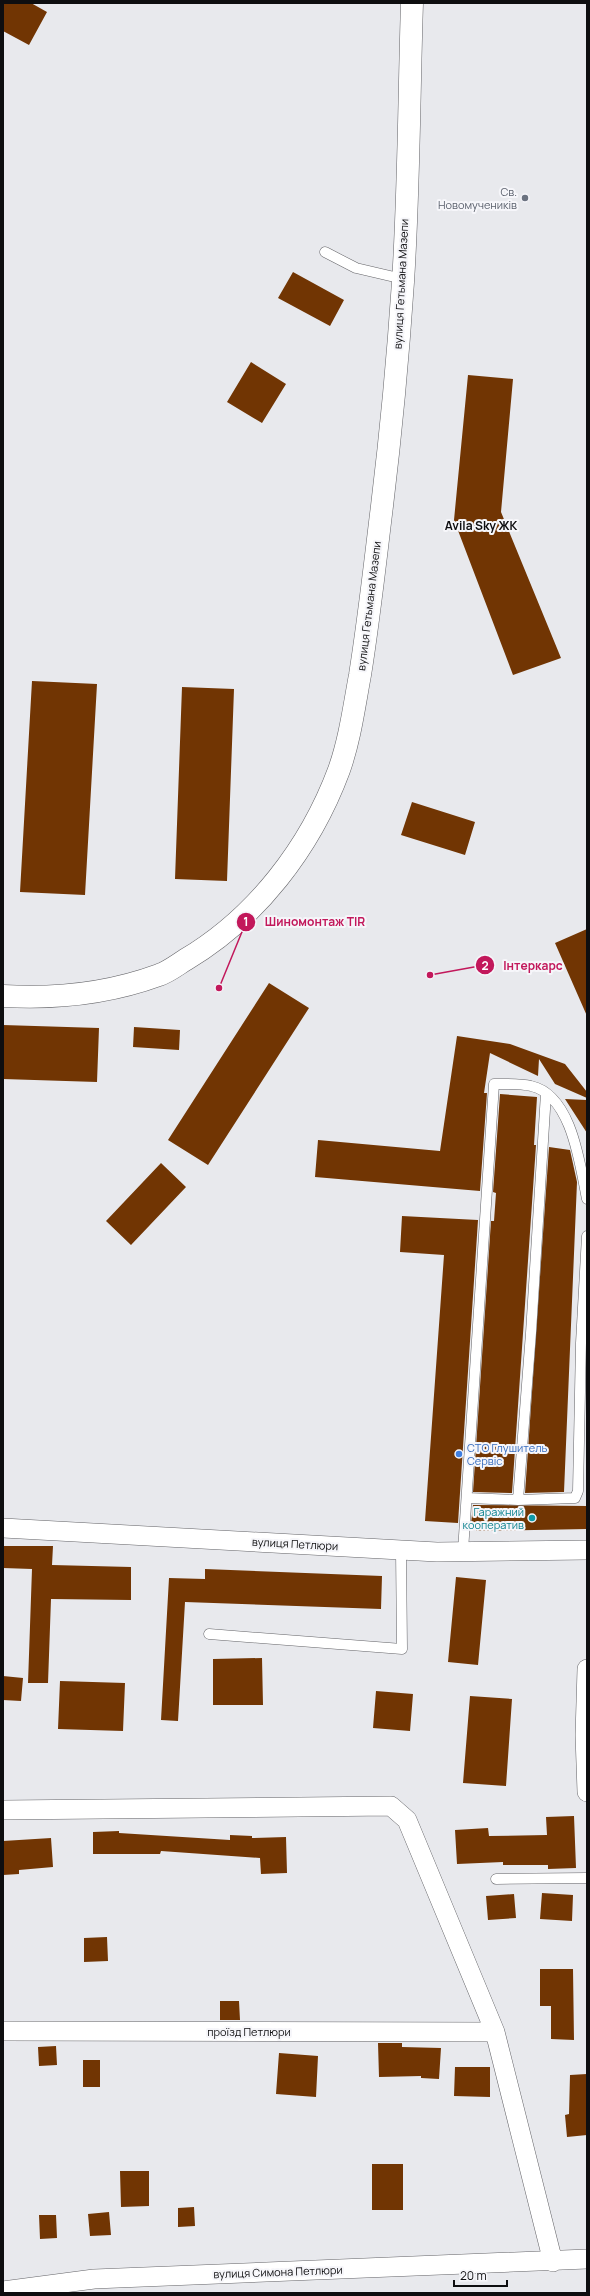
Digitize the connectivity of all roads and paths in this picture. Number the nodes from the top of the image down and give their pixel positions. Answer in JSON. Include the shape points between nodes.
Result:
{"nodes":[{"id":1,"x":412,"y":3,"type":"edge"},
{"id":2,"x":325,"y":252,"type":"dead end"},
{"id":3,"x":403,"y":279,"type":"junction"},
{"id":4,"x":3,"y":996,"type":"edge"},
{"id":5,"x":546,"y":1094,"type":"junction"},
{"id":6,"x":587,"y":1199,"type":"edge"},
{"id":7,"x":587,"y":1236,"type":"edge"},
{"id":8,"x":467,"y":1498,"type":"junction"},
{"id":9,"x":518,"y":1500,"type":"junction"},
{"id":10,"x":3,"y":1528,"type":"edge"},
{"id":11,"x":401,"y":1550,"type":"junction"},
{"id":12,"x":587,"y":1550,"type":"edge"},
{"id":13,"x":463,"y":1552,"type":"junction"},
{"id":14,"x":209,"y":1634,"type":"dead end"},
{"id":15,"x":587,"y":1669,"type":"edge"},
{"id":16,"x":586,"y":1735,"type":"edge"},
{"id":17,"x":587,"y":1792,"type":"edge"},
{"id":18,"x":3,"y":1810,"type":"edge"},
{"id":19,"x":587,"y":1878,"type":"edge"},
{"id":20,"x":496,"y":1879,"type":"dead end"},
{"id":21,"x":3,"y":2031,"type":"edge"},
{"id":22,"x":495,"y":2032,"type":"junction"},
{"id":23,"x":587,"y":2259,"type":"edge"},
{"id":24,"x":553,"y":2262,"type":"junction"},
{"id":25,"x":3,"y":2291,"type":"edge"}],
"edges":[{"from":1,"to":3,"type":"main road","name":"вулиця Гетьмана Мазепи"},
{"from":2,"to":3,"type":"lane","via":[[356,268]]},
{"from":3,"to":4,"type":"main road","name":"вулиця Гетьмана Мазепи","via":[[393,416],[364,650],[352,723],[338,770],[298,850],[276,881],[244,916],[211,945],[161,974],[115,988],[77,994]]},
{"from":5,"to":6,"type":"lane","via":[[554,1098],[576,1140]]},
{"from":5,"to":8,"type":"lane","via":[[532,1086],[494,1084]]},
{"from":5,"to":9,"type":"lane"},
{"from":7,"to":9,"type":"lane","via":[[581,1343],[578,1491],[575,1498]]},
{"from":8,"to":9,"type":"lane"},
{"from":8,"to":13,"type":"lane"},
{"from":10,"to":11,"type":"street","name":"вулиця Петлюри"},
{"from":11,"to":13,"type":"street","name":"вулиця Петлюри"},
{"from":11,"to":14,"type":"lane","via":[[402,1650]]},
{"from":12,"to":13,"type":"street","name":"вулиця Петлюри"},
{"from":15,"to":16,"type":"street"},
{"from":16,"to":17,"type":"street"},
{"from":18,"to":22,"type":"street","via":[[391,1806],[407,1820]]},
{"from":19,"to":20,"type":"lane"},
{"from":21,"to":22,"type":"street","name":"проїзд Петлюри"},
{"from":22,"to":24,"type":"street"},
{"from":23,"to":24,"type":"street","name":"вулиця Симона Петлюри"},
{"from":24,"to":25,"type":"street","name":"вулиця Симона Петлюри","via":[[94,2279]]}]}
